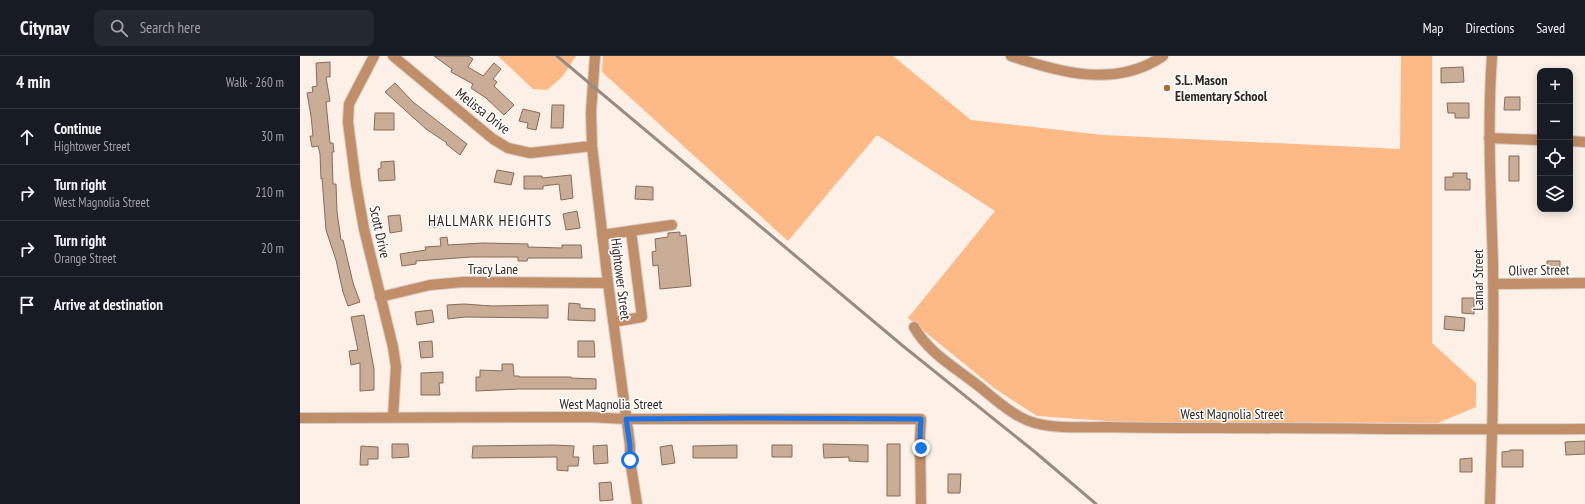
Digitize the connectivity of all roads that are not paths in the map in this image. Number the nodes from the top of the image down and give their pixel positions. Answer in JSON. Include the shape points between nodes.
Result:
{"nodes":[{"id":1,"x":373,"y":56,"type":"edge"},
{"id":2,"x":393,"y":56,"type":"edge"},
{"id":3,"x":594,"y":56,"type":"edge"},
{"id":4,"x":1011,"y":56,"type":"edge"},
{"id":5,"x":1163,"y":56,"type":"edge"},
{"id":6,"x":1492,"y":56,"type":"edge"},
{"id":7,"x":1489,"y":138,"type":"junction"},
{"id":8,"x":1537,"y":140,"type":"edge"},
{"id":9,"x":1573,"y":141,"type":"edge"},
{"id":10,"x":1585,"y":142,"type":"edge"},
{"id":11,"x":592,"y":146,"type":"junction"},
{"id":12,"x":672,"y":225,"type":"dead end"},
{"id":13,"x":631,"y":231,"type":"junction"},
{"id":14,"x":602,"y":235,"type":"junction"},
{"id":15,"x":608,"y":283,"type":"junction"},
{"id":16,"x":1585,"y":283,"type":"edge"},
{"id":17,"x":1493,"y":284,"type":"junction"},
{"id":18,"x":380,"y":297,"type":"junction"},
{"id":19,"x":613,"y":322,"type":"junction"},
{"id":20,"x":914,"y":326,"type":"dead end"},
{"id":21,"x":393,"y":417,"type":"junction"},
{"id":22,"x":300,"y":418,"type":"edge"},
{"id":23,"x":626,"y":419,"type":"junction"},
{"id":24,"x":1585,"y":429,"type":"edge"},
{"id":25,"x":1492,"y":430,"type":"junction"},
{"id":26,"x":637,"y":504,"type":"edge"},
{"id":27,"x":921,"y":504,"type":"edge"},
{"id":28,"x":1490,"y":504,"type":"edge"}],
"edges":[{"from":1,"to":18,"type":"street","name":"Scott Drive","via":[[349,104],[348,122],[356,184]]},
{"from":2,"to":11,"type":"street","name":"Melissa Drive","via":[[508,148],[530,153]]},
{"from":3,"to":11,"type":"street","name":"Hightower Street"},
{"from":4,"to":5,"type":"street","via":[[1044,67],[1084,74],[1118,74],[1141,68]]},
{"from":6,"to":7,"type":"street","name":"Lamar Street"},
{"from":7,"to":8,"type":"street"},
{"from":7,"to":17,"type":"street","name":"Lamar Street"},
{"from":9,"to":10,"type":"street"},
{"from":11,"to":14,"type":"street","name":"Hightower Street"},
{"from":12,"to":13,"type":"street"},
{"from":13,"to":14,"type":"street"},
{"from":13,"to":19,"type":"street","via":[[642,317]]},
{"from":14,"to":15,"type":"street","name":"Hightower Street"},
{"from":15,"to":18,"type":"street","name":"Tracy Lane","via":[[463,282],[430,285]]},
{"from":15,"to":19,"type":"street","name":"Hightower Street"},
{"from":16,"to":17,"type":"street","name":"Oliver Street"},
{"from":17,"to":25,"type":"street","name":"Lamar Street"},
{"from":18,"to":21,"type":"street","name":"Scott Drive","via":[[396,366]]},
{"from":19,"to":23,"type":"street","name":"Hightower Street"},
{"from":20,"to":25,"type":"street","name":"West Magnolia Street","via":[[924,342],[948,363],[1016,414],[1034,423],[1104,428]]},
{"from":21,"to":22,"type":"street","name":"West Magnolia Street"},
{"from":21,"to":23,"type":"street","name":"West Magnolia Street"},
{"from":23,"to":26,"type":"street","name":"Hightower Street"},
{"from":23,"to":27,"type":"street","name":"West Magnolia Street","via":[[921,419]]},
{"from":24,"to":25,"type":"street","name":"West Magnolia Street"},
{"from":25,"to":28,"type":"street","name":"Lamar Street"}]}
